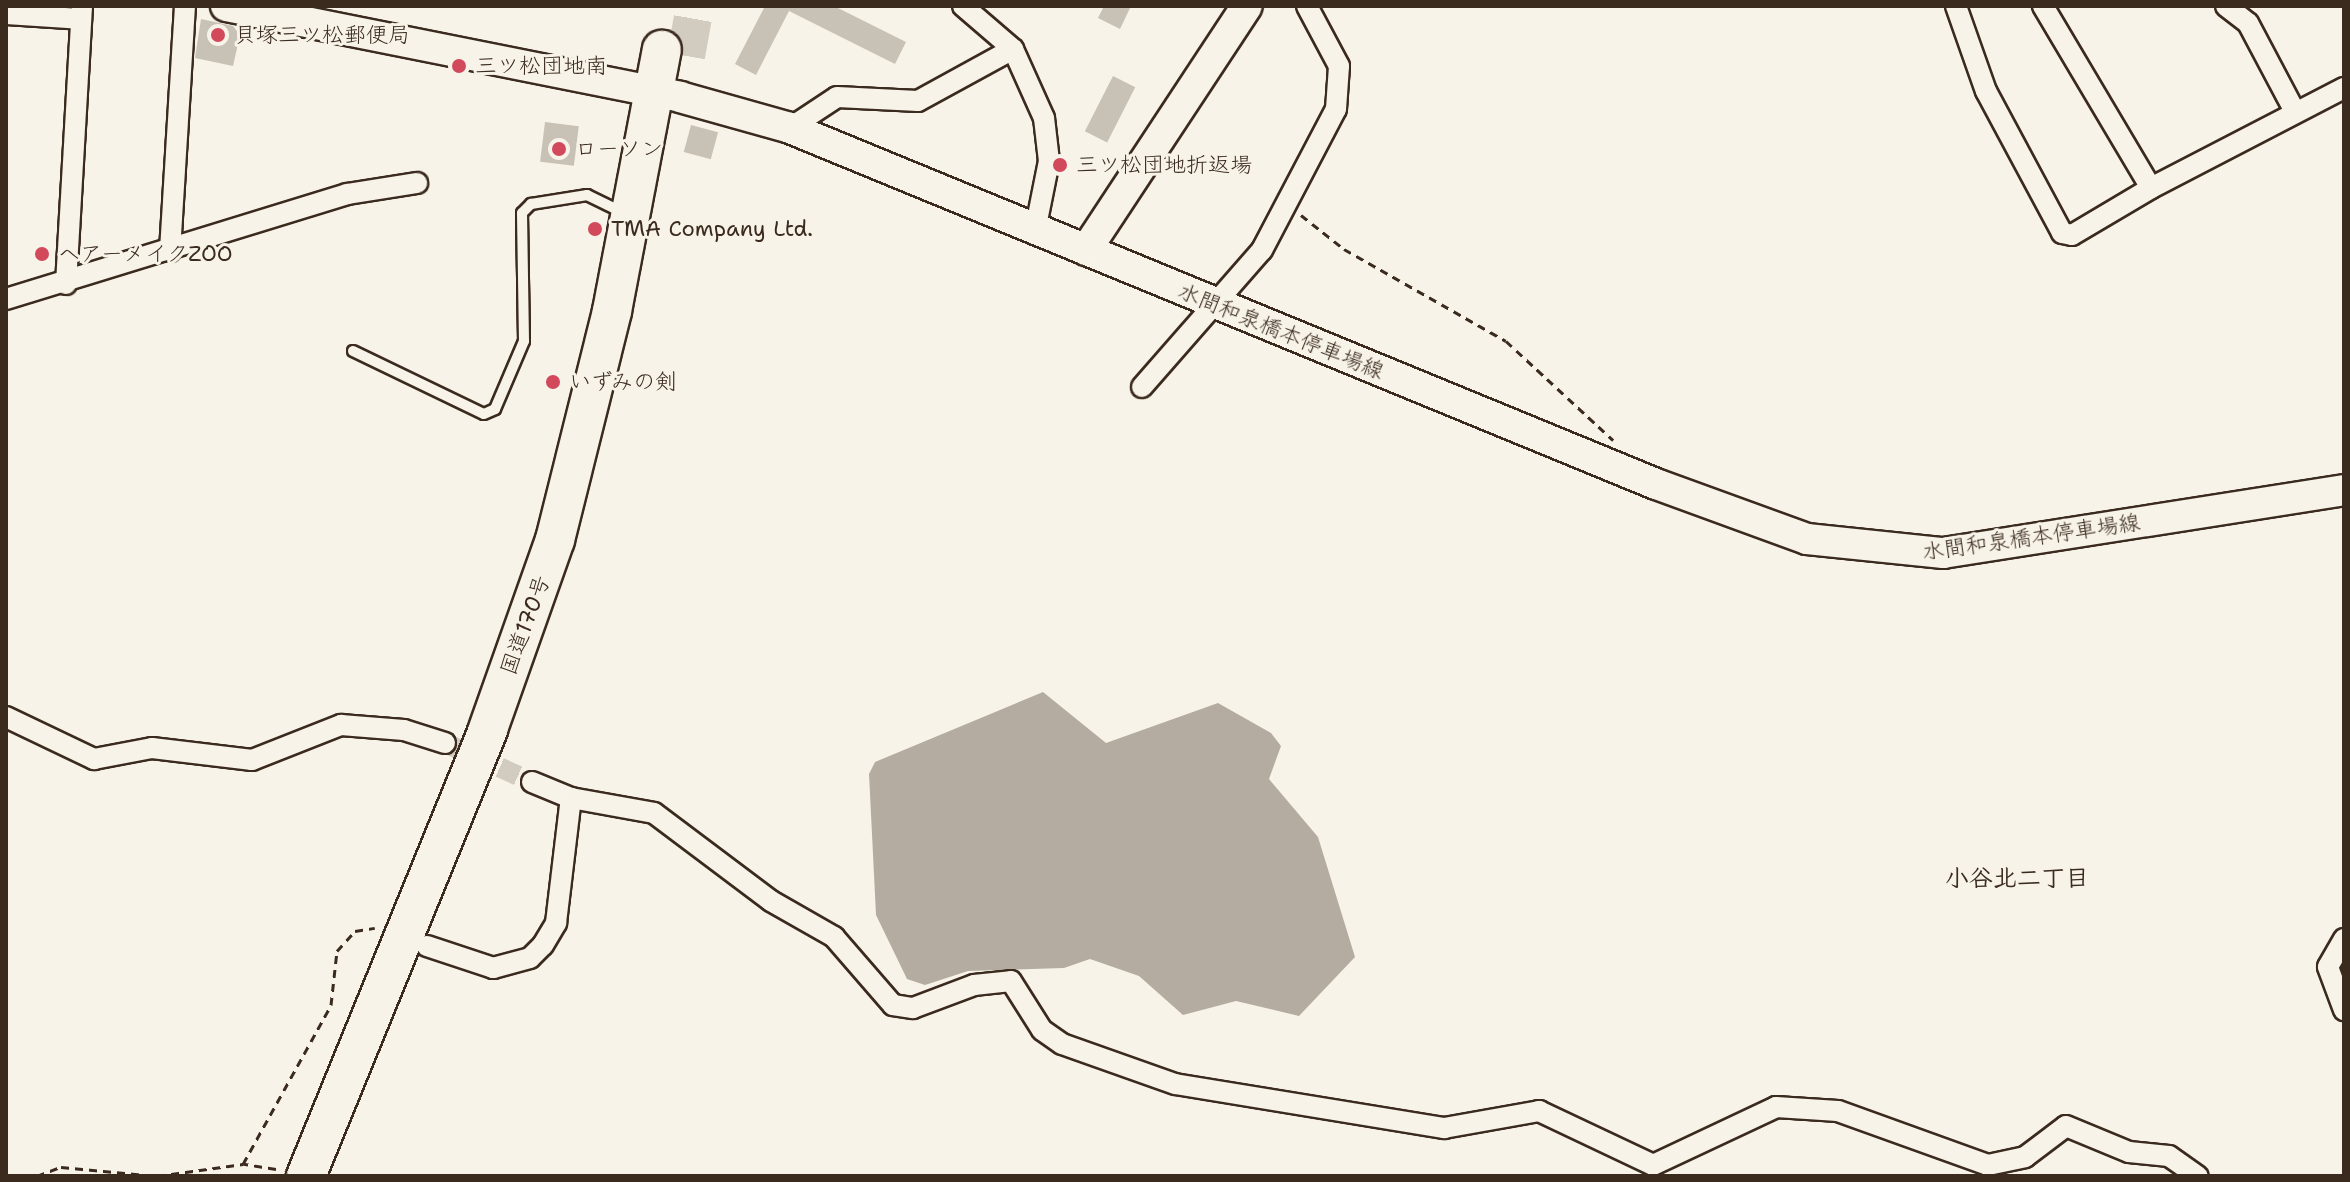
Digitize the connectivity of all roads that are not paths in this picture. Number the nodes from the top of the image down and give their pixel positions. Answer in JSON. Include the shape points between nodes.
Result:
{"nodes":[{"id":1,"x":185,"y":6,"type":"edge"},
{"id":2,"x":226,"y":6,"type":"edge"},
{"id":3,"x":963,"y":6,"type":"edge"},
{"id":4,"x":1247,"y":6,"type":"edge"},
{"id":5,"x":1307,"y":6,"type":"edge"},
{"id":6,"x":1956,"y":6,"type":"edge"},
{"id":7,"x":2043,"y":6,"type":"edge"},
{"id":8,"x":2226,"y":6,"type":"edge"},
{"id":9,"x":81,"y":12,"type":"edge"},
{"id":10,"x":6,"y":14,"type":"edge"},
{"id":11,"x":1013,"y":49,"type":"junction"},
{"id":12,"x":674,"y":53,"type":"tunnel mouth"},
{"id":13,"x":2344,"y":88,"type":"edge"},
{"id":14,"x":668,"y":95,"type":"junction"},
{"id":15,"x":2294,"y":110,"type":"junction"},
{"id":16,"x":790,"y":128,"type":"junction"},
{"id":17,"x":417,"y":183,"type":"dead end"},
{"id":18,"x":2151,"y":188,"type":"junction"},
{"id":19,"x":631,"y":217,"type":"junction"},
{"id":20,"x":1035,"y":231,"type":"junction"},
{"id":21,"x":1086,"y":250,"type":"junction"},
{"id":22,"x":170,"y":251,"type":"junction"},
{"id":23,"x":66,"y":284,"type":"junction"},
{"id":24,"x":6,"y":299,"type":"edge"},
{"id":25,"x":1217,"y":305,"type":"junction"},
{"id":26,"x":353,"y":351,"type":"dead end"},
{"id":27,"x":1142,"y":387,"type":"dead end"},
{"id":28,"x":2344,"y":490,"type":"edge"},
{"id":29,"x":6,"y":717,"type":"edge"},
{"id":30,"x":445,"y":743,"type":"tunnel mouth"},
{"id":31,"x":532,"y":782,"type":"tunnel mouth"},
{"id":32,"x":571,"y":798,"type":"junction"},
{"id":33,"x":2344,"y":939,"type":"edge"},
{"id":34,"x":416,"y":940,"type":"junction"},
{"id":35,"x":2344,"y":1010,"type":"edge"},
{"id":36,"x":291,"y":1172,"type":"edge"},
{"id":37,"x":332,"y":1176,"type":"edge"},
{"id":38,"x":2198,"y":1176,"type":"edge"}],
"edges":[{"from":1,"to":22,"type":"street"},
{"from":2,"to":14,"type":"main road","name":"水間和泉橋本停車場線"},
{"from":3,"to":11,"type":"street"},
{"from":4,"to":21,"type":"main road"},
{"from":5,"to":25,"type":"street","via":[[1343,85],[1288,209]]},
{"from":6,"to":18,"type":"street","via":[[1986,91],[2062,233],[2072,235]]},
{"from":7,"to":18,"type":"street"},
{"from":8,"to":15,"type":"street","via":[[2248,23]]},
{"from":9,"to":10,"type":"street"},
{"from":9,"to":23,"type":"street"},
{"from":11,"to":16,"type":"street","via":[[918,101],[837,97]]},
{"from":11,"to":20,"type":"street","via":[[1044,118],[1049,161]]},
{"from":12,"to":14,"type":"highway","name":"国道170号"},
{"from":13,"to":15,"type":"street"},
{"from":14,"to":16,"type":"main road","name":"水間和泉橋本停車場線"},
{"from":14,"to":19,"type":"highway","name":"国道170号"},
{"from":14,"to":34,"type":"highway","name":"国道170号","via":[[585,519]]},
{"from":15,"to":18,"type":"street"},
{"from":16,"to":20,"type":"main road","name":"水間和泉橋本停車場線"},
{"from":17,"to":22,"type":"street","via":[[347,194]]},
{"from":19,"to":26,"type":"lane","via":[[587,195],[531,204],[522,213],[524,341],[495,409],[484,414]]},
{"from":19,"to":34,"type":"highway","name":"国道170号","via":[[555,540]]},
{"from":20,"to":21,"type":"main road","name":"水間和泉橋本停車場線"},
{"from":21,"to":25,"type":"main road","name":"水間和泉橋本停車場線"},
{"from":22,"to":23,"type":"street"},
{"from":23,"to":24,"type":"street"},
{"from":25,"to":27,"type":"street"},
{"from":25,"to":28,"type":"main road","name":"水間和泉橋本停車場線","via":[[1757,524],[1839,546],[1943,553]]},
{"from":29,"to":30,"type":"street","via":[[94,759],[152,748],[252,760],[341,725],[404,730]]},
{"from":31,"to":32,"type":"street"},
{"from":32,"to":34,"type":"street","via":[[556,923],[530,958],[493,968]]},
{"from":32,"to":38,"type":"street","via":[[654,813],[771,901],[834,937],[893,1005],[913,1008],[974,985],[1011,981],[1042,1030],[1062,1044],[1175,1084],[1444,1128],[1539,1111],[1653,1165],[1776,1107],[1838,1111],[1988,1165],[2025,1157],[2066,1126],[2129,1152],[2169,1156]]},
{"from":33,"to":35,"type":"street","via":[[2328,967]]},
{"from":34,"to":36,"type":"highway","name":"国道170号"},
{"from":34,"to":37,"type":"highway","name":"国道170号"}]}
